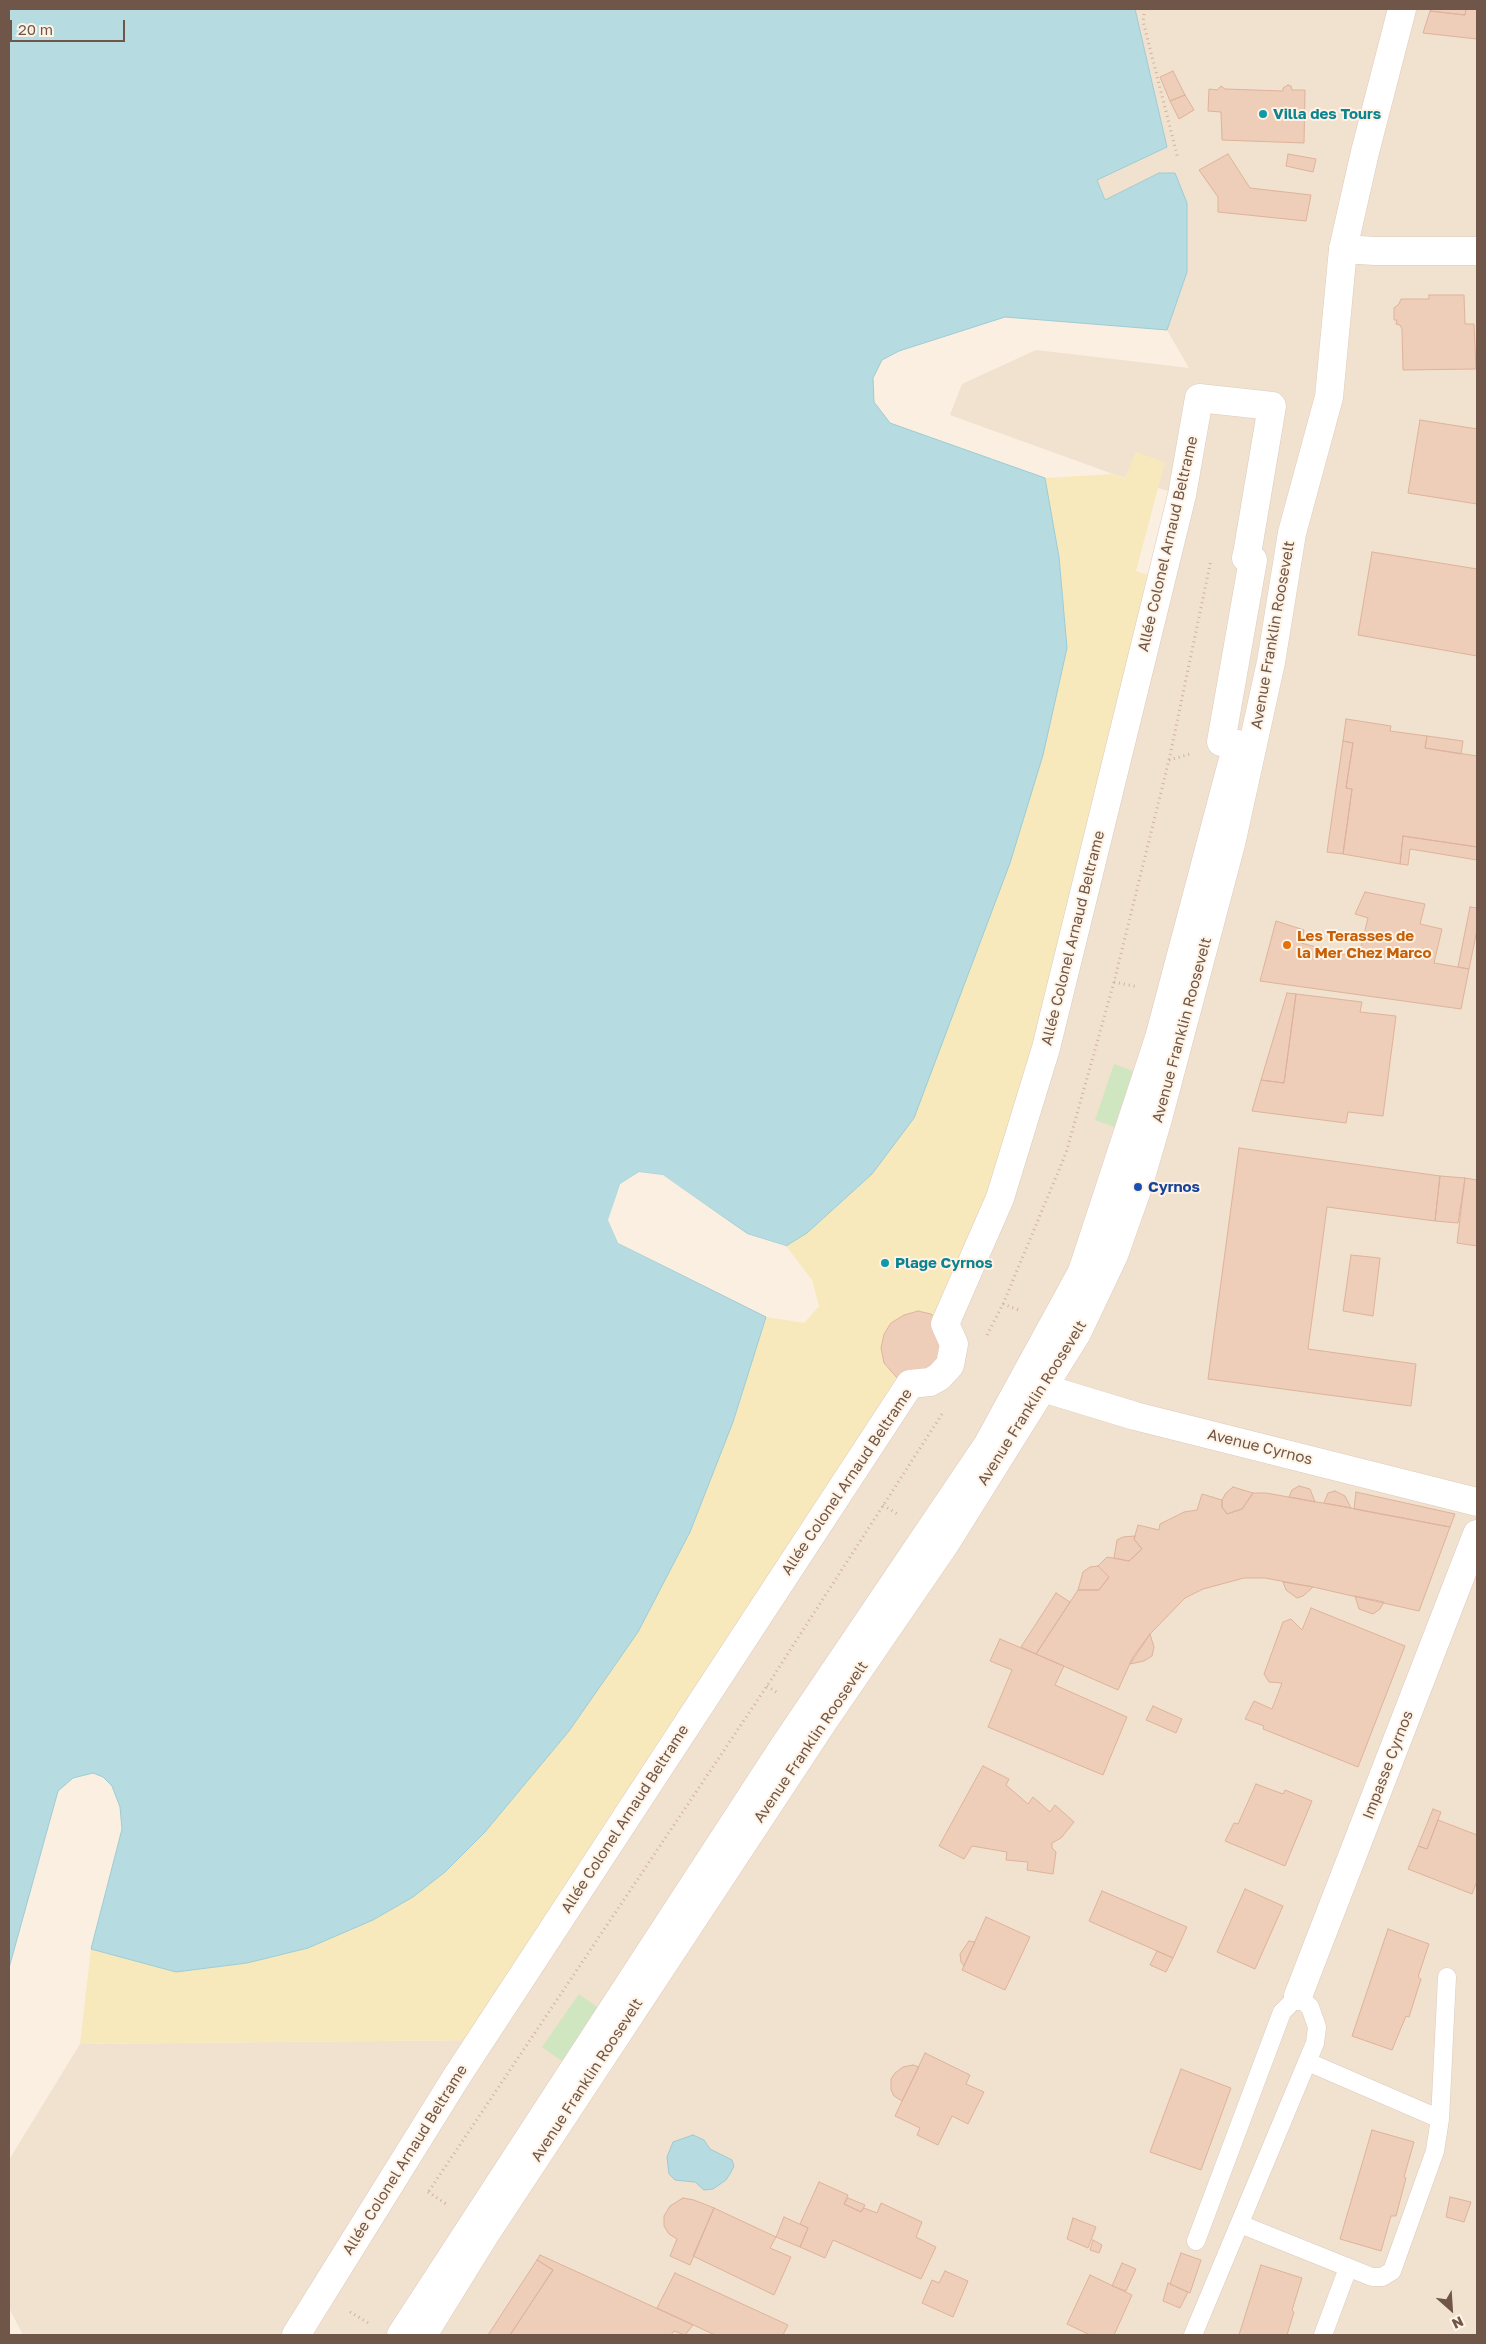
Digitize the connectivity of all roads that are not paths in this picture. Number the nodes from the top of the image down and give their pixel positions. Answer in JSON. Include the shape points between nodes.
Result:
{"nodes":[{"id":1,"x":1402,"y":9,"type":"edge"},
{"id":2,"x":1343,"y":249,"type":"junction"},
{"id":3,"x":1477,"y":251,"type":"edge"},
{"id":4,"x":1043,"y":1388,"type":"junction"},
{"id":5,"x":1477,"y":1502,"type":"edge"},
{"id":6,"x":1477,"y":1534,"type":"edge"},
{"id":7,"x":1447,"y":1977,"type":"dead end"},
{"id":8,"x":1298,"y":1996,"type":"junction"},
{"id":9,"x":1308,"y":2062,"type":"junction"},
{"id":10,"x":1440,"y":2119,"type":"junction"},
{"id":11,"x":1240,"y":2224,"type":"junction"},
{"id":12,"x":1196,"y":2241,"type":"dead end"},
{"id":13,"x":1348,"y":2268,"type":"junction"},
{"id":14,"x":296,"y":2335,"type":"edge"},
{"id":15,"x":402,"y":2335,"type":"edge"},
{"id":16,"x":423,"y":2335,"type":"edge"},
{"id":17,"x":1194,"y":2335,"type":"edge"},
{"id":18,"x":1323,"y":2335,"type":"edge"}],
"edges":[{"from":1,"to":2,"type":"street","name":"Avenue Franklin Roosevelt"},
{"from":2,"to":3,"type":"street"},
{"from":2,"to":4,"type":"street","name":"Avenue Franklin Roosevelt","via":[[1329,397],[1292,533],[1264,692],[1231,844],[1191,999],[1138,1187],[1114,1255],[1077,1333]]},
{"from":4,"to":5,"type":"street","name":"Avenue Cyrnos","via":[[1135,1416]]},
{"from":4,"to":16,"type":"street","name":"Avenue Franklin Roosevelt","via":[[945,1544],[562,2117]]},
{"from":6,"to":8,"type":"street","name":"Impasse Cyrnos"},
{"from":7,"to":10,"type":"lane"},
{"from":8,"to":9,"type":"lane","via":[[1310,2007],[1317,2027]]},
{"from":8,"to":12,"type":"lane","via":[[1282,2012]]},
{"from":9,"to":10,"type":"lane"},
{"from":9,"to":11,"type":"lane"},
{"from":10,"to":13,"type":"lane","via":[[1434,2151],[1392,2271],[1382,2277],[1372,2277]]},
{"from":11,"to":13,"type":"lane"},
{"from":11,"to":17,"type":"lane"},
{"from":13,"to":18,"type":"lane"},
{"from":14,"to":15,"type":"street","name":"Allée Colonel Arnaud Beltrame","via":[[456,2076],[910,1384],[930,1382],[950,1365],[954,1344],[945,1324],[1000,1198],[1046,1048],[1182,496],[1199,398],[1272,406],[1246,558],[1254,560],[1222,742],[1237,744],[1159,1038],[1082,1272],[988,1444],[782,1748]]}]}
